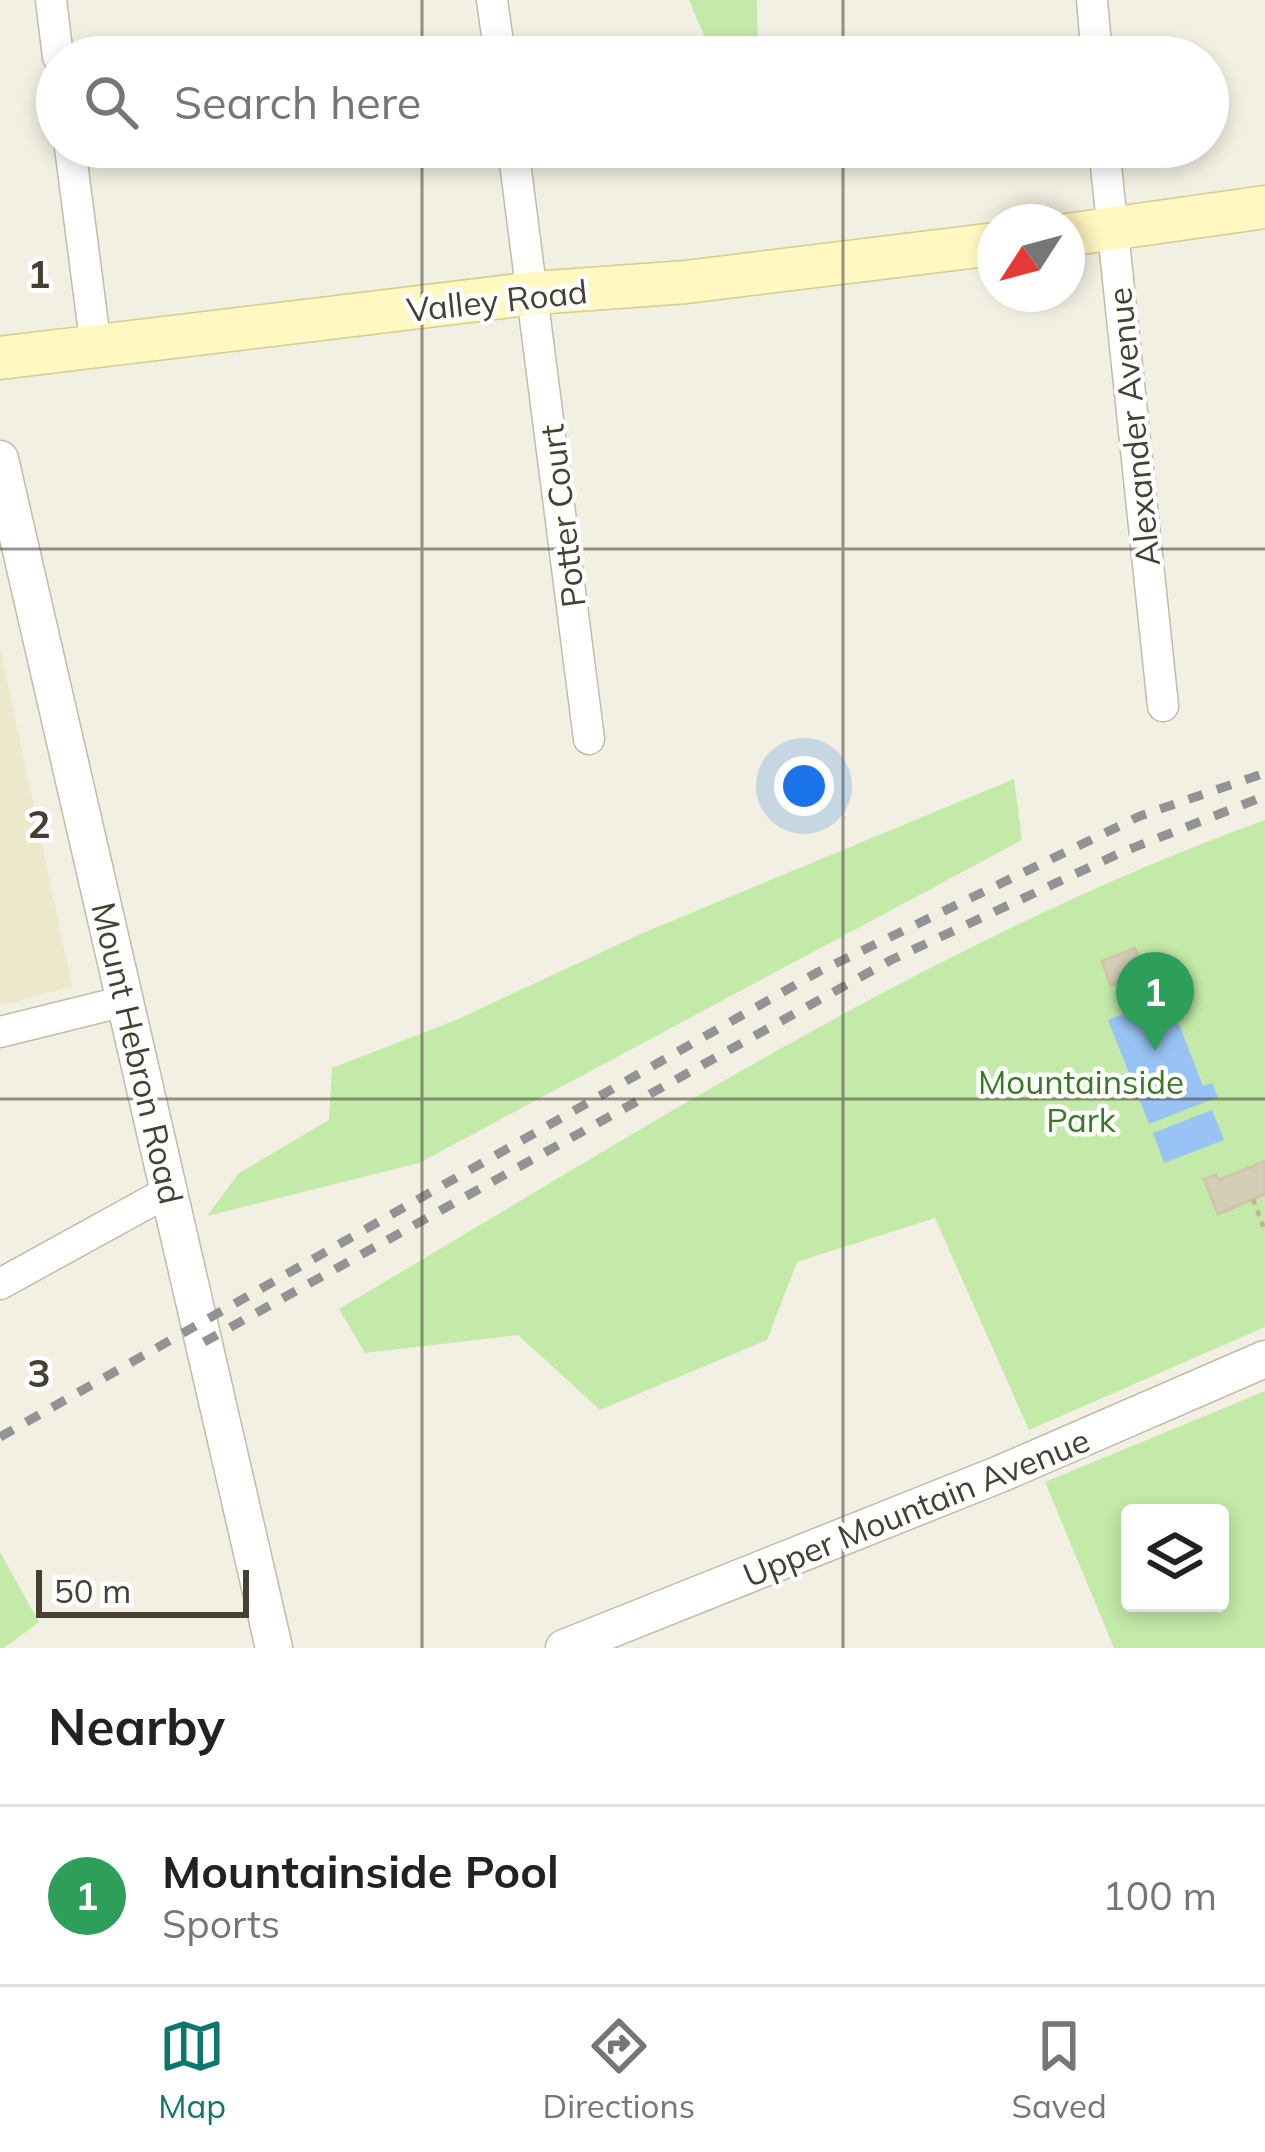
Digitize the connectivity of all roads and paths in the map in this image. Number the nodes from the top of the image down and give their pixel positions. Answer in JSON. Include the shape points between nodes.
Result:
{"nodes":[{"id":1,"x":51,"y":0,"type":"edge"},
{"id":2,"x":492,"y":0,"type":"edge"},
{"id":3,"x":1093,"y":0,"type":"edge"},
{"id":4,"x":55,"y":36,"type":"edge"},
{"id":5,"x":497,"y":36,"type":"edge"},
{"id":6,"x":1096,"y":36,"type":"edge"},
{"id":7,"x":73,"y":168,"type":"edge"},
{"id":8,"x":516,"y":168,"type":"edge"},
{"id":9,"x":1106,"y":168,"type":"edge"},
{"id":10,"x":1265,"y":207,"type":"edge"},
{"id":11,"x":1111,"y":230,"type":"junction"},
{"id":12,"x":1085,"y":233,"type":"edge"},
{"id":13,"x":977,"y":246,"type":"edge"},
{"id":14,"x":535,"y":293,"type":"junction"},
{"id":15,"x":96,"y":347,"type":"junction"},
{"id":16,"x":0,"y":358,"type":"edge"},
{"id":17,"x":0,"y":458,"type":"edge"},
{"id":18,"x":1163,"y":706,"type":"dead end"},
{"id":19,"x":589,"y":739,"type":"dead end"},
{"id":20,"x":125,"y":1001,"type":"junction"},
{"id":21,"x":0,"y":1032,"type":"edge"},
{"id":22,"x":171,"y":1190,"type":"junction"},
{"id":23,"x":1253,"y":1199,"type":"dead end"},
{"id":24,"x":1265,"y":1231,"type":"edge"},
{"id":25,"x":0,"y":1284,"type":"edge"},
{"id":26,"x":1265,"y":1359,"type":"edge"},
{"id":27,"x":274,"y":1648,"type":"edge"},
{"id":28,"x":564,"y":1648,"type":"edge"}],
"edges":[{"from":1,"to":4,"type":"street"},
{"from":2,"to":5,"type":"street"},
{"from":3,"to":6,"type":"street"},
{"from":7,"to":15,"type":"street"},
{"from":8,"to":14,"type":"street","name":"Potter Court"},
{"from":9,"to":11,"type":"street","name":"Alexander Avenue"},
{"from":10,"to":11,"type":"main road"},
{"from":11,"to":12,"type":"main road"},
{"from":11,"to":18,"type":"street","name":"Alexander Avenue"},
{"from":13,"to":14,"type":"main road","name":"Valley Road"},
{"from":14,"to":15,"type":"main road","name":"Valley Road"},
{"from":14,"to":19,"type":"street","name":"Potter Court"},
{"from":15,"to":16,"type":"main road","name":"Valley Road"},
{"from":17,"to":20,"type":"street","name":"Mount Hebron Road"},
{"from":20,"to":21,"type":"street"},
{"from":20,"to":22,"type":"street","name":"Mount Hebron Road"},
{"from":22,"to":25,"type":"street"},
{"from":22,"to":27,"type":"street","name":"Mount Hebron Road"},
{"from":23,"to":24,"type":"path"},
{"from":26,"to":28,"type":"street","name":"Upper Mountain Avenue"}]}
